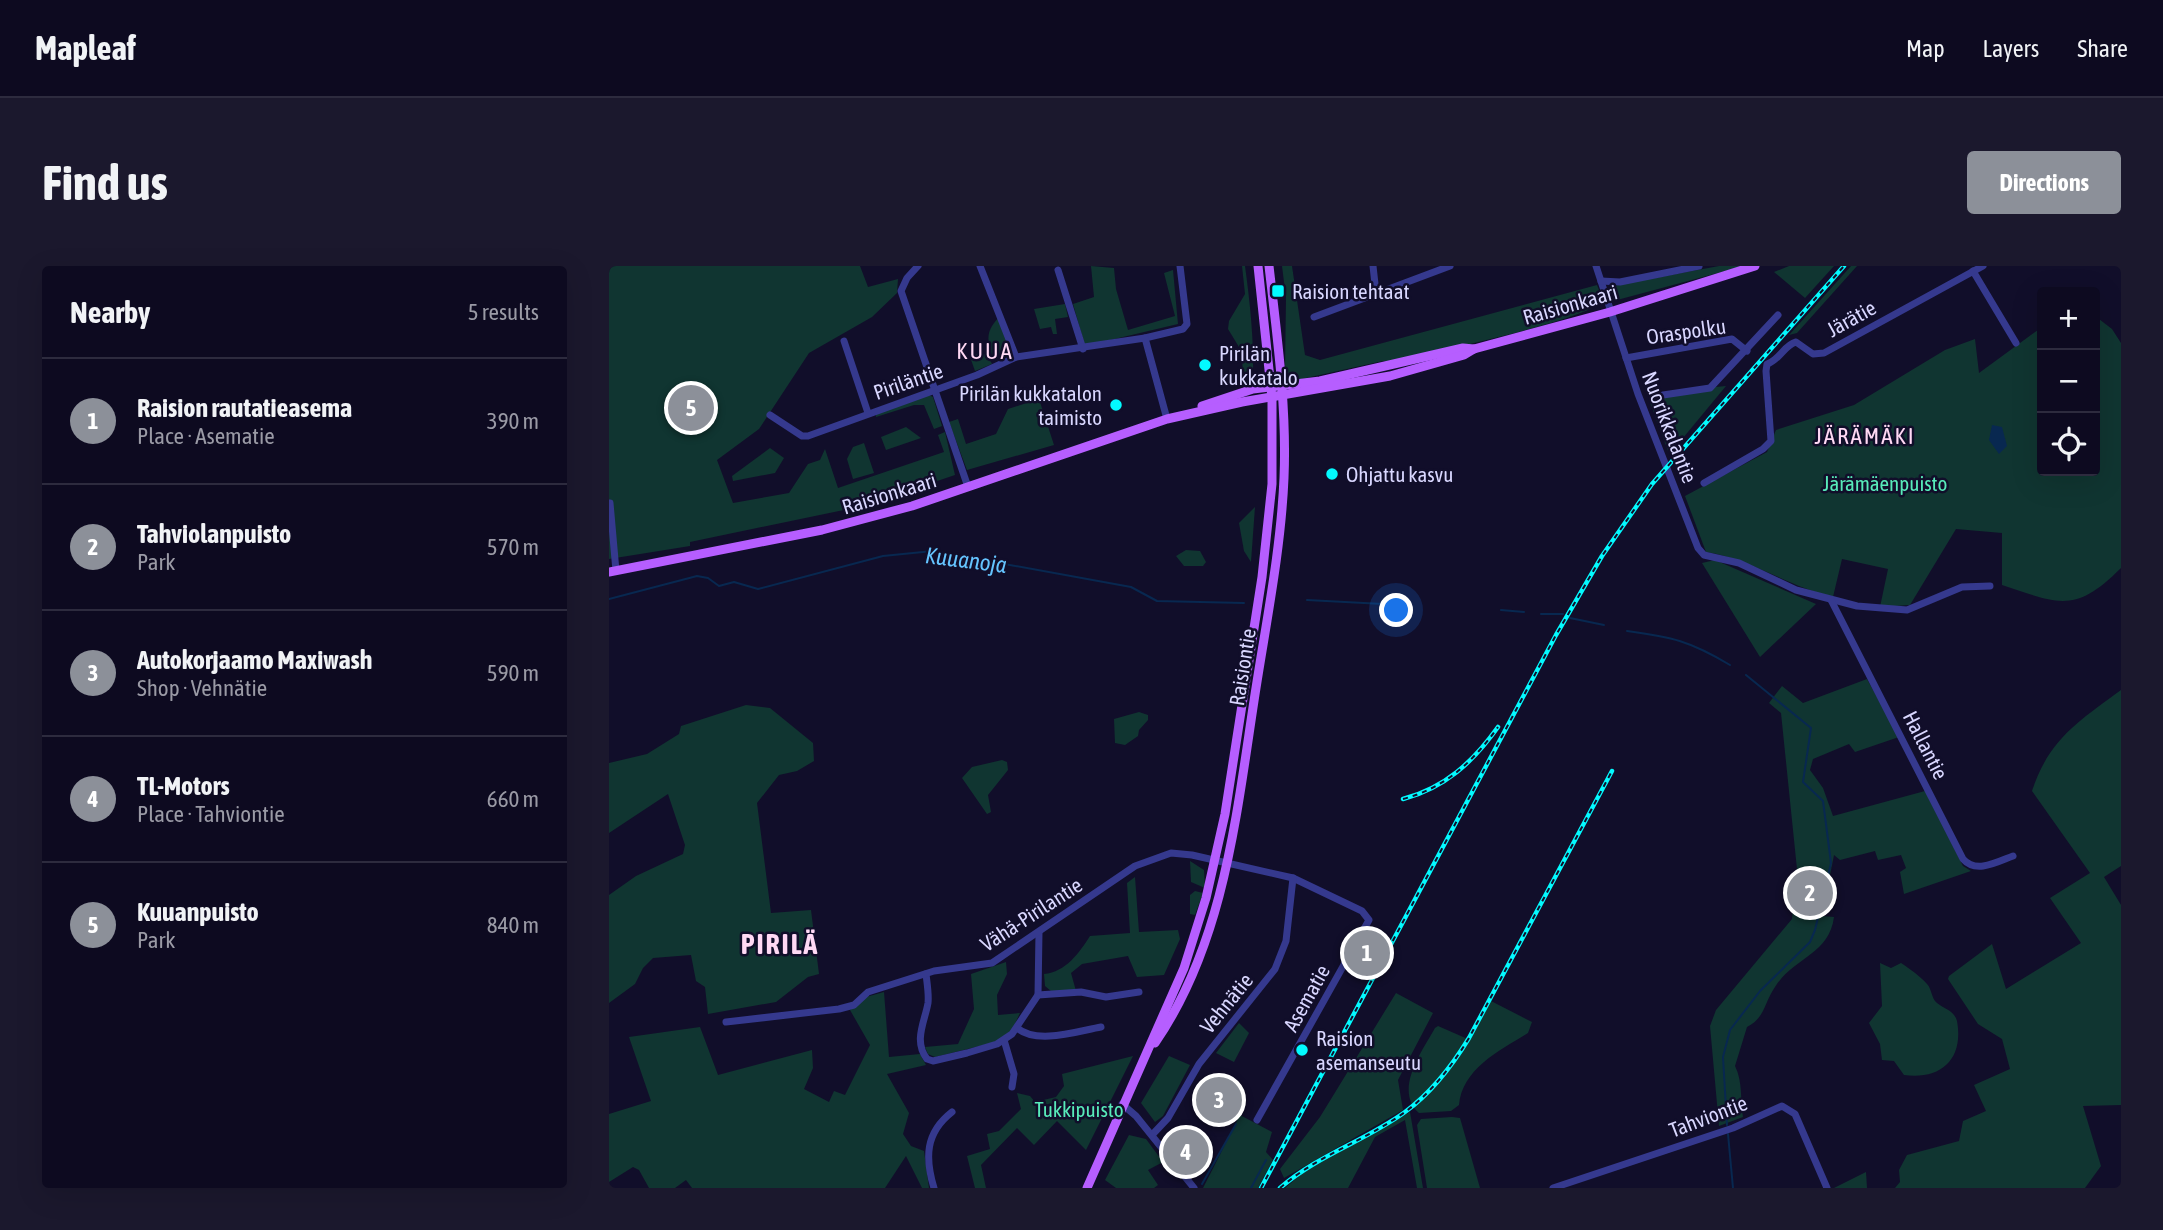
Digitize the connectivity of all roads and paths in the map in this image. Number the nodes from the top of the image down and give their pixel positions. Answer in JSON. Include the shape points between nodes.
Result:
{"nodes":[{"id":1,"x":918,"y":266,"type":"edge"},
{"id":2,"x":980,"y":266,"type":"edge"},
{"id":3,"x":1180,"y":266,"type":"edge"},
{"id":4,"x":1258,"y":266,"type":"edge"},
{"id":5,"x":1269,"y":266,"type":"edge"},
{"id":6,"x":1373,"y":266,"type":"edge"},
{"id":7,"x":1450,"y":266,"type":"edge"},
{"id":8,"x":1596,"y":266,"type":"edge"},
{"id":9,"x":1699,"y":266,"type":"edge"},
{"id":10,"x":1755,"y":266,"type":"edge"},
{"id":11,"x":1977,"y":268,"type":"edge"},
{"id":12,"x":1058,"y":270,"type":"dead end"},
{"id":13,"x":1601,"y":281,"type":"junction"},
{"id":14,"x":1376,"y":293,"type":"junction"},
{"id":15,"x":1610,"y":312,"type":"junction"},
{"id":16,"x":1778,"y":315,"type":"dead end"},
{"id":17,"x":1314,"y":317,"type":"dead end"},
{"id":18,"x":1145,"y":338,"type":"junction"},
{"id":19,"x":844,"y":341,"type":"dead end"},
{"id":20,"x":2016,"y":343,"type":"dead end"},
{"id":21,"x":1083,"y":349,"type":"junction"},
{"id":22,"x":1474,"y":349,"type":"junction"},
{"id":23,"x":1747,"y":351,"type":"junction"},
{"id":24,"x":1016,"y":358,"type":"junction"},
{"id":25,"x":1626,"y":358,"type":"junction"},
{"id":26,"x":1282,"y":386,"type":"junction"},
{"id":27,"x":1271,"y":387,"type":"junction"},
{"id":28,"x":935,"y":391,"type":"junction"},
{"id":29,"x":1663,"y":395,"type":"dead end"},
{"id":30,"x":1283,"y":397,"type":"junction"},
{"id":31,"x":1272,"y":398,"type":"junction"},
{"id":32,"x":868,"y":413,"type":"junction"},
{"id":33,"x":770,"y":415,"type":"dead end"},
{"id":34,"x":1169,"y":419,"type":"junction"},
{"id":35,"x":1704,"y":483,"type":"dead end"},
{"id":36,"x":968,"y":487,"type":"junction"},
{"id":37,"x":610,"y":503,"type":"edge"},
{"id":38,"x":612,"y":571,"type":"edge"},
{"id":39,"x":1990,"y":586,"type":"dead end"},
{"id":40,"x":1831,"y":600,"type":"junction"},
{"id":41,"x":2013,"y":856,"type":"dead end"},
{"id":42,"x":1215,"y":861,"type":"junction"},
{"id":43,"x":1227,"y":863,"type":"junction"},
{"id":44,"x":1293,"y":878,"type":"junction"},
{"id":45,"x":1039,"y":932,"type":"junction"},
{"id":46,"x":926,"y":974,"type":"junction"},
{"id":47,"x":1139,"y":992,"type":"dead end"},
{"id":48,"x":1038,"y":995,"type":"junction"},
{"id":49,"x":726,"y":1022,"type":"dead end"},
{"id":50,"x":1101,"y":1027,"type":"dead end"},
{"id":51,"x":1017,"y":1028,"type":"junction"},
{"id":52,"x":1004,"y":1040,"type":"junction"},
{"id":53,"x":1146,"y":1055,"type":"junction"},
{"id":54,"x":1012,"y":1087,"type":"dead end"},
{"id":55,"x":1122,"y":1104,"type":"junction"},
{"id":56,"x":952,"y":1112,"type":"dead end"},
{"id":57,"x":1257,"y":1120,"type":"dead end"},
{"id":58,"x":1152,"y":1135,"type":"junction"},
{"id":59,"x":934,"y":1188,"type":"edge"},
{"id":60,"x":1087,"y":1188,"type":"edge"},
{"id":61,"x":1194,"y":1188,"type":"edge"},
{"id":62,"x":1553,"y":1188,"type":"edge"},
{"id":63,"x":1827,"y":1188,"type":"edge"}],
"edges":[{"from":1,"to":28,"type":"street","via":[[901,291]]},
{"from":2,"to":24,"type":"street"},
{"from":3,"to":18,"type":"street","name":"Piriläntie","via":[[1187,324]]},
{"from":4,"to":27,"type":"main road","name":"Raisiontie"},
{"from":5,"to":26,"type":"main road","name":"Raisiontie"},
{"from":6,"to":14,"type":"street"},
{"from":7,"to":14,"type":"street"},
{"from":8,"to":13,"type":"street","name":"Nuorikkalantie"},
{"from":9,"to":13,"type":"street","via":[[1620,282]]},
{"from":10,"to":15,"type":"main road","name":"Raisionkaari"},
{"from":11,"to":20,"type":"street"},
{"from":11,"to":35,"type":"street","name":"Järätie","via":[[1824,353],[1814,354],[1797,342],[1789,345],[1767,364],[1770,441]]},
{"from":12,"to":21,"type":"street"},
{"from":13,"to":15,"type":"street","name":"Nuorikkalantie"},
{"from":14,"to":17,"type":"street"},
{"from":15,"to":22,"type":"main road","name":"Raisionkaari"},
{"from":15,"to":25,"type":"street","name":"Nuorikkalantie"},
{"from":16,"to":23,"type":"street"},
{"from":18,"to":21,"type":"street","name":"Piriläntie"},
{"from":18,"to":34,"type":"street"},
{"from":19,"to":32,"type":"street"},
{"from":21,"to":24,"type":"street","name":"Piriläntie"},
{"from":22,"to":26,"type":"main road","name":"Raisionkaari"},
{"from":22,"to":30,"type":"main road","name":"Raisionkaari","via":[[1420,369]]},
{"from":23,"to":25,"type":"street","name":"Oraspolku","via":[[1732,339]]},
{"from":23,"to":29,"type":"street","via":[[1710,388]]},
{"from":24,"to":28,"type":"street","name":"Piriläntie"},
{"from":25,"to":40,"type":"street","name":"Nuorikkalantie","via":[[1702,553]]},
{"from":26,"to":27,"type":"main road","name":"Raisionkaari"},
{"from":26,"to":30,"type":"main road","name":"Raisiontie"},
{"from":27,"to":31,"type":"main road","name":"Raisiontie"},
{"from":27,"to":34,"type":"main road","name":"Raisionkaari","via":[[1232,395]]},
{"from":28,"to":32,"type":"street","name":"Piriläntie"},
{"from":28,"to":36,"type":"street"},
{"from":30,"to":31,"type":"main road","name":"Raisionkaari"},
{"from":30,"to":43,"type":"main road","name":"Raisiontie","via":[[1281,526]]},
{"from":31,"to":34,"type":"main road","name":"Raisionkaari"},
{"from":31,"to":42,"type":"main road","name":"Raisiontie","via":[[1269,526]]},
{"from":32,"to":33,"type":"street","name":"Piriläntie","via":[[805,437]]},
{"from":34,"to":36,"type":"main road","name":"Raisionkaari"},
{"from":36,"to":38,"type":"main road","name":"Raisionkaari","via":[[800,536]]},
{"from":37,"to":38,"type":"street"},
{"from":39,"to":40,"type":"street","via":[[1962,587],[1907,610]]},
{"from":40,"to":41,"type":"street","name":"Hallantie","via":[[1963,859],[1970,866],[1980,866]]},
{"from":42,"to":43,"type":"street","name":"Vähä-Pirilantie"},
{"from":42,"to":45,"type":"street","name":"Vähä-Pirilantie","via":[[1180,853],[1149,858]]},
{"from":42,"to":53,"type":"main road","name":"Raisiontie","via":[[1192,947]]},
{"from":43,"to":44,"type":"street","name":"Asematie"},
{"from":43,"to":53,"type":"main road","name":"Raisiontie","via":[[1195,970]]},
{"from":44,"to":57,"type":"street","name":"Asematie","via":[[1362,911],[1369,920]]},
{"from":44,"to":58,"type":"street","name":"Vehnätie","via":[[1286,941],[1276,970],[1199,1063],[1168,1118]]},
{"from":45,"to":46,"type":"street","name":"Vähä-Pirilantie","via":[[992,963]]},
{"from":45,"to":48,"type":"street"},
{"from":46,"to":49,"type":"street","name":"Vähä-Pirilantie","via":[[868,992],[839,1010]]},
{"from":46,"to":52,"type":"street","via":[[928,1003],[921,1031],[927,1059]]},
{"from":47,"to":48,"type":"street","via":[[1106,997],[1081,992]]},
{"from":48,"to":51,"type":"street"},
{"from":50,"to":51,"type":"street","via":[[1040,1036]]},
{"from":51,"to":52,"type":"street"},
{"from":52,"to":54,"type":"street","via":[[1014,1074]]},
{"from":53,"to":55,"type":"main road","name":"Raisiontie"},
{"from":55,"to":58,"type":"street"},
{"from":55,"to":60,"type":"main road","name":"Raisiontie"},
{"from":56,"to":59,"type":"street","via":[[928,1143],[927,1166]]},
{"from":58,"to":61,"type":"street"},
{"from":62,"to":63,"type":"street","name":"Tahviontie","via":[[1733,1128],[1782,1106],[1795,1114]]}]}
